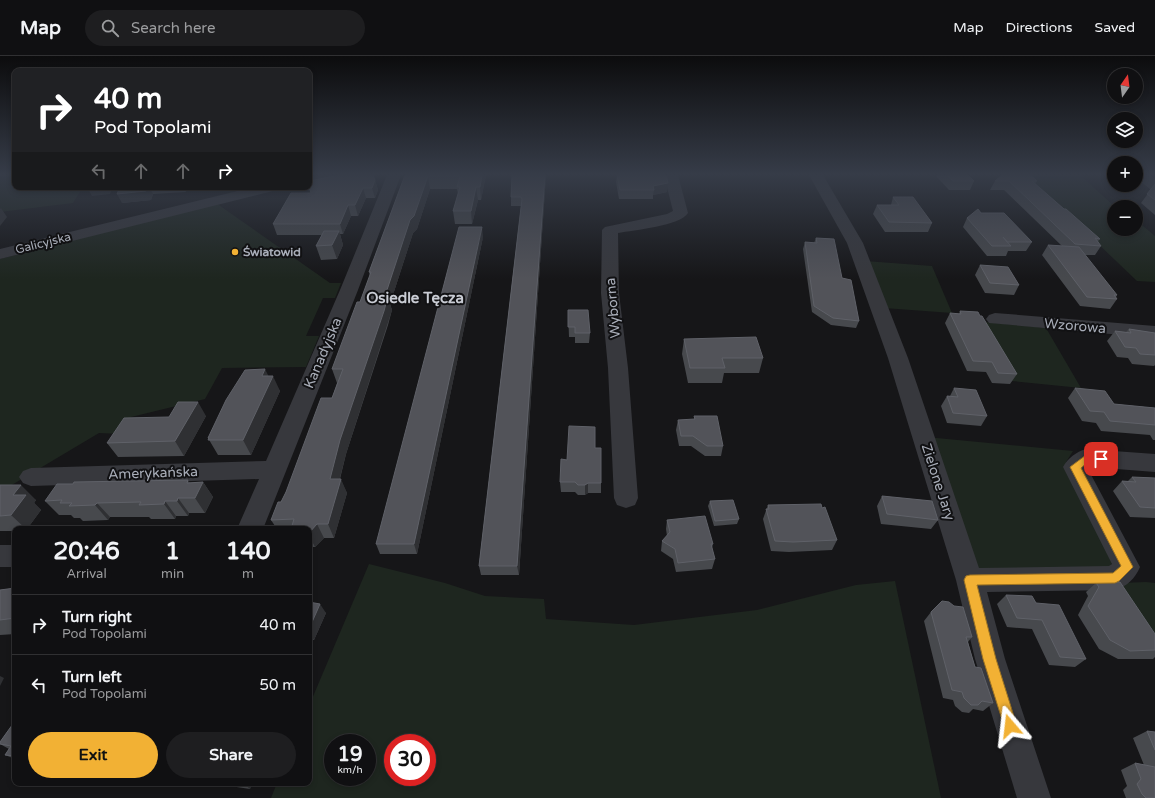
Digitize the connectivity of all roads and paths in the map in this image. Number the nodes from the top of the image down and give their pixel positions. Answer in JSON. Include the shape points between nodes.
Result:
{"nodes":[{"id":1,"x":176,"y":210,"type":"edge"},
{"id":2,"x":381,"y":210,"type":"edge"},
{"id":3,"x":680,"y":210,"type":"edge"},
{"id":4,"x":836,"y":210,"type":"edge"},
{"id":5,"x":0,"y":254,"type":"edge"},
{"id":6,"x":995,"y":319,"type":"dead end"},
{"id":7,"x":1155,"y":332,"type":"edge"},
{"id":8,"x":1155,"y":463,"type":"edge"},
{"id":9,"x":274,"y":470,"type":"junction"},
{"id":10,"x":31,"y":477,"type":"dead end"},
{"id":11,"x":626,"y":498,"type":"dead end"},
{"id":12,"x":251,"y":526,"type":"edge"},
{"id":13,"x":0,"y":556,"type":"edge"},
{"id":14,"x":12,"y":556,"type":"edge"},
{"id":15,"x":970,"y":580,"type":"junction"},
{"id":16,"x":1034,"y":798,"type":"edge"}],
"edges":[{"from":1,"to":5,"type":"street","name":"Galicyjska"},
{"from":2,"to":9,"type":"street","name":"Kanadyjska"},
{"from":3,"to":11,"type":"street","name":"Wyborna","via":[[681,213],[671,218],[610,230],[610,293],[618,368]]},
{"from":4,"to":15,"type":"street","name":"Zielone Jary","via":[[855,243],[898,358]]},
{"from":6,"to":7,"type":"street","name":"Wzorowa"},
{"from":8,"to":15,"type":"street","via":[[1086,458],[1075,467],[1128,567],[1115,578]]},
{"from":9,"to":10,"type":"street","name":"Amerykańska"},
{"from":9,"to":12,"type":"street","name":"Kanadyjska"},
{"from":13,"to":14,"type":"street"},
{"from":15,"to":16,"type":"street","name":"Zielone Jary","via":[[990,659]]}]}
